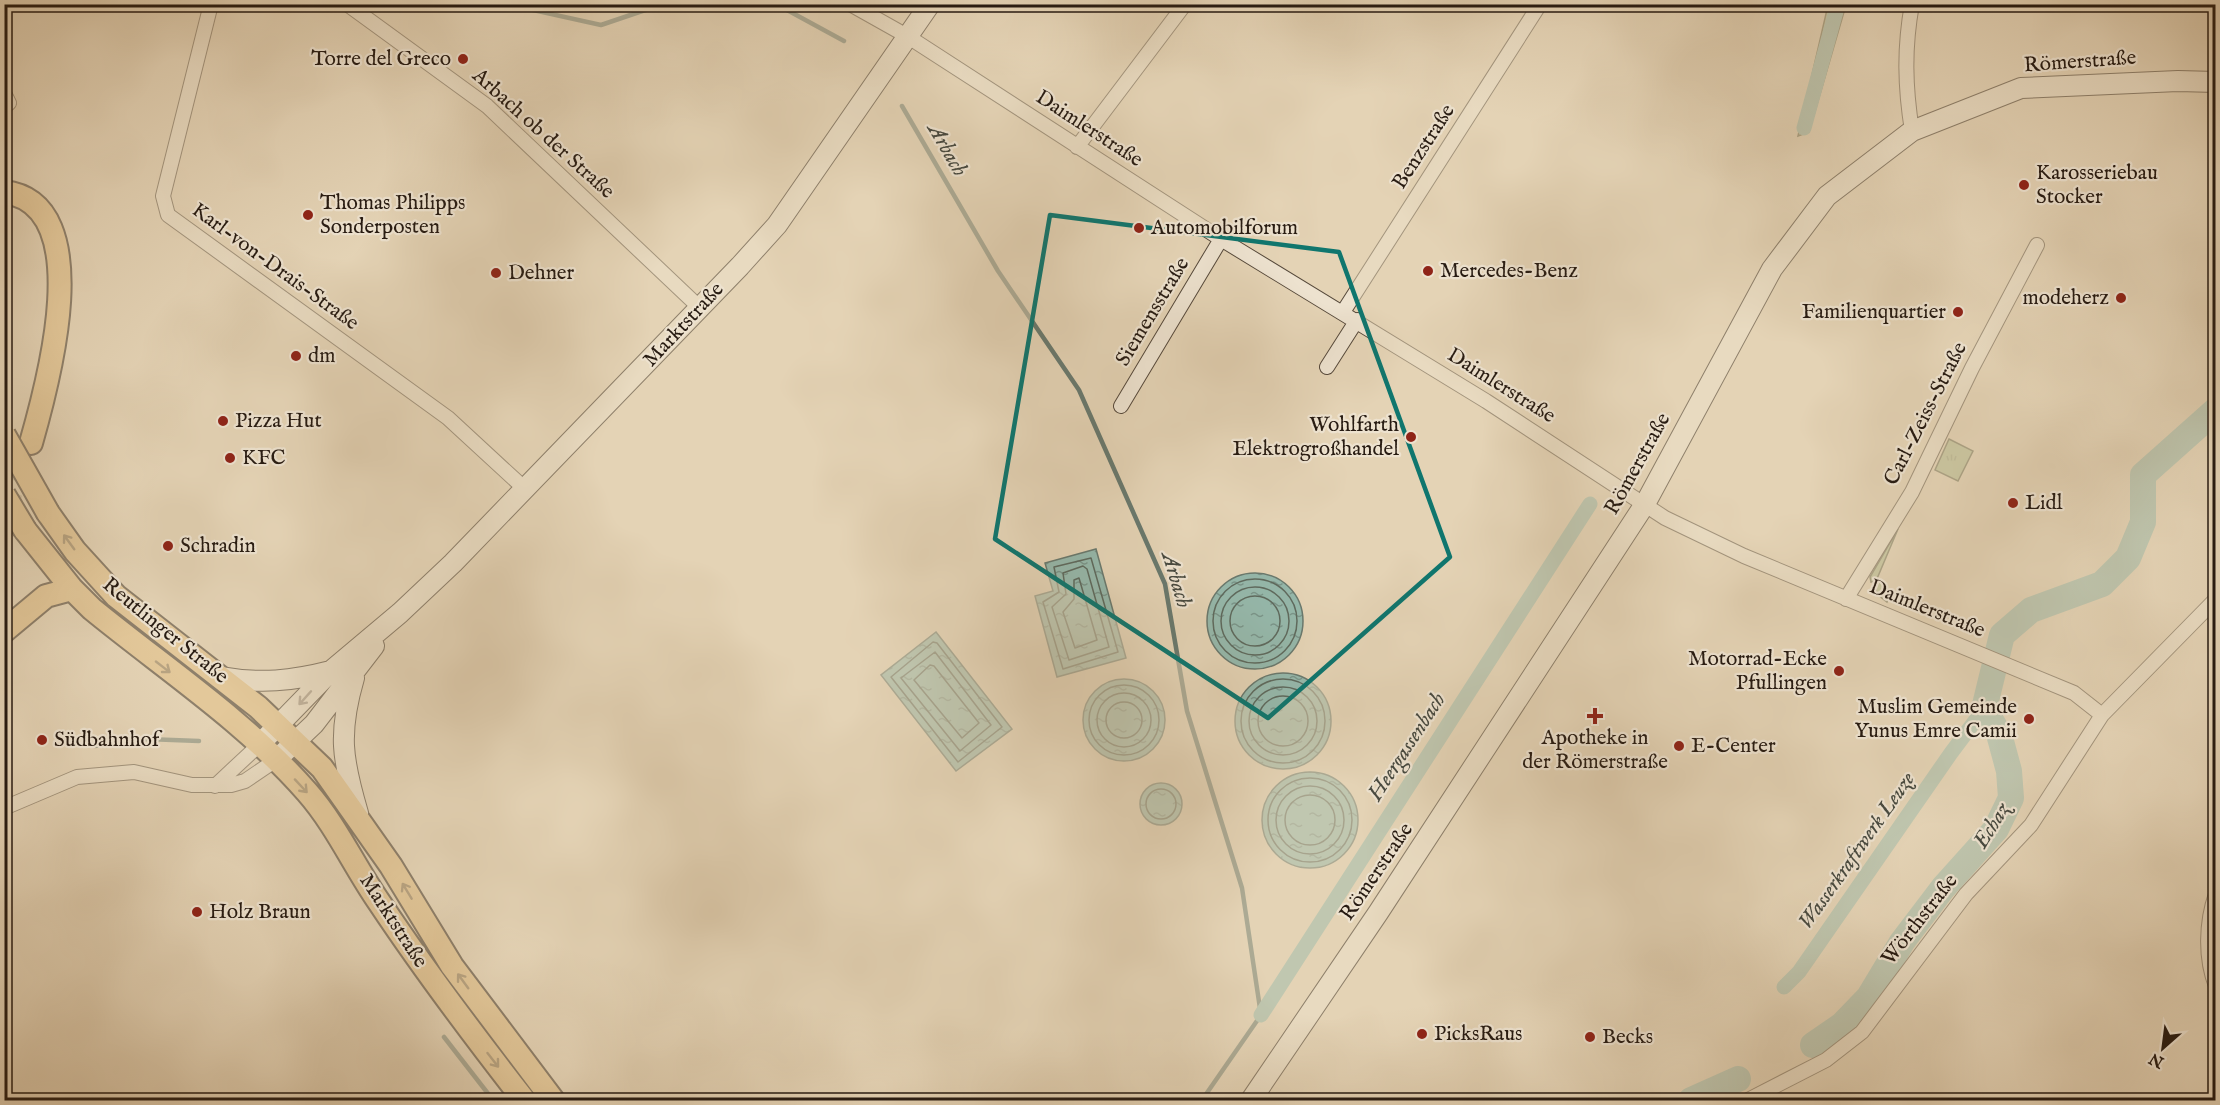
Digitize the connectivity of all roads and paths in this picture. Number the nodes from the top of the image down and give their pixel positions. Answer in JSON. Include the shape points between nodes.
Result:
{"nodes":[{"id":1,"x":211,"y":4,"type":"edge"},
{"id":2,"x":347,"y":4,"type":"edge"},
{"id":3,"x":850,"y":4,"type":"edge"},
{"id":4,"x":930,"y":4,"type":"edge"},
{"id":5,"x":1185,"y":4,"type":"edge"},
{"id":6,"x":1540,"y":4,"type":"edge"},
{"id":7,"x":1912,"y":4,"type":"edge"},
{"id":8,"x":907,"y":36,"type":"junction"},
{"id":9,"x":2216,"y":82,"type":"edge"},
{"id":10,"x":4,"y":93,"type":"edge"},
{"id":11,"x":4,"y":107,"type":"edge"},
{"id":12,"x":1912,"y":131,"type":"junction"},
{"id":13,"x":1077,"y":147,"type":"junction"},
{"id":14,"x":4,"y":192,"type":"edge"},
{"id":15,"x":1221,"y":239,"type":"junction"},
{"id":16,"x":2037,"y":245,"type":"dead end"},
{"id":17,"x":700,"y":308,"type":"junction"},
{"id":18,"x":1343,"y":312,"type":"junction"},
{"id":19,"x":1357,"y":320,"type":"junction"},
{"id":20,"x":1327,"y":367,"type":"dead end"},
{"id":21,"x":1121,"y":406,"type":"dead end"},
{"id":22,"x":4,"y":435,"type":"edge"},
{"id":23,"x":31,"y":443,"type":"tunnel mouth"},
{"id":24,"x":525,"y":489,"type":"junction"},
{"id":25,"x":4,"y":495,"type":"edge"},
{"id":26,"x":1646,"y":504,"type":"junction"},
{"id":27,"x":72,"y":589,"type":"junction"},
{"id":28,"x":1846,"y":599,"type":"junction"},
{"id":29,"x":2216,"y":599,"type":"edge"},
{"id":30,"x":400,"y":613,"type":"junction"},
{"id":31,"x":8,"y":628,"type":"edge"},
{"id":32,"x":357,"y":667,"type":"junction"},
{"id":33,"x":331,"y":671,"type":"junction"},
{"id":34,"x":221,"y":677,"type":"junction"},
{"id":35,"x":2102,"y":715,"type":"junction"},
{"id":36,"x":280,"y":726,"type":"junction"},
{"id":37,"x":297,"y":742,"type":"junction"},
{"id":38,"x":260,"y":744,"type":"junction"},
{"id":39,"x":276,"y":759,"type":"junction"},
{"id":40,"x":215,"y":786,"type":"junction"},
{"id":41,"x":4,"y":808,"type":"edge"},
{"id":42,"x":360,"y":818,"type":"junction"},
{"id":43,"x":2216,"y":894,"type":"edge"},
{"id":44,"x":2216,"y":986,"type":"edge"},
{"id":45,"x":524,"y":1101,"type":"edge"},
{"id":46,"x":553,"y":1101,"type":"edge"},
{"id":47,"x":1251,"y":1101,"type":"edge"},
{"id":48,"x":1748,"y":1101,"type":"edge"}],
"edges":[{"from":1,"to":24,"type":"street","name":"Karl-von-Drais-Straße","via":[[163,196],[168,215],[448,418]]},
{"from":2,"to":17,"type":"street","name":"Arbach ob der Straße","via":[[487,106]]},
{"from":3,"to":8,"type":"street","name":"Daimlerstraße"},
{"from":4,"to":8,"type":"main road","name":"Marktstraße"},
{"from":5,"to":13,"type":"street"},
{"from":6,"to":18,"type":"street","name":"Benzstraße"},
{"from":7,"to":12,"type":"street","via":[[1905,44],[1905,90]]},
{"from":8,"to":13,"type":"street","name":"Daimlerstraße"},
{"from":8,"to":17,"type":"main road","name":"Marktstraße","via":[[777,225]]},
{"from":9,"to":12,"type":"main road","name":"Römerstraße","via":[[2021,88]]},
{"from":10,"to":11,"type":"street","via":[[9,103]]},
{"from":12,"to":26,"type":"main road","name":"Römerstraße","via":[[1827,196],[1772,269]]},
{"from":13,"to":15,"type":"street","name":"Daimlerstraße"},
{"from":14,"to":23,"type":"main road","via":[[30,202],[45,218],[55,236],[59,258],[54,342]]},
{"from":15,"to":18,"type":"street","name":"Daimlerstraße"},
{"from":15,"to":21,"type":"street","name":"Siemensstraße"},
{"from":16,"to":28,"type":"street","name":"Carl-Zeiss-Straße","via":[[1912,492]]},
{"from":17,"to":24,"type":"main road","name":"Marktstraße"},
{"from":18,"to":19,"type":"street","name":"Daimlerstraße"},
{"from":19,"to":20,"type":"street"},
{"from":19,"to":26,"type":"street","name":"Daimlerstraße"},
{"from":34,"to":22,"type":"main road","name":"Reutlinger Straße","one_way":true,"bridge":true,"via":[[116,596],[75,551],[48,513]]},
{"from":24,"to":30,"type":"main road","name":"Marktstraße"},
{"from":25,"to":27,"type":"main road","name":"Reutlinger Straße","bridge":true,"via":[[25,530]]},
{"from":26,"to":28,"type":"street","name":"Daimlerstraße","via":[[1665,518],[1744,556]]},
{"from":26,"to":47,"type":"main road","name":"Römerstraße"},
{"from":27,"to":31,"type":"main road","via":[[46,596]]},
{"from":27,"to":38,"type":"main road","name":"Reutlinger Straße","one_way":true},
{"from":28,"to":35,"type":"street","name":"Daimlerstraße","via":[[2074,693]]},
{"from":29,"to":35,"type":"street","name":"Wörthstraße"},
{"from":30,"to":32,"type":"main road","name":"Marktstraße"},
{"from":30,"to":33,"type":"main road","name":"Marktstraße"},
{"from":32,"to":37,"type":"main road","name":"Marktstraße"},
{"from":32,"to":42,"type":"main road","via":[[342,728],[346,774]]},
{"from":33,"to":34,"type":"main road","via":[[259,683]]},
{"from":33,"to":36,"type":"main road","name":"Marktstraße","one_way":true},
{"from":34,"to":36,"type":"main road","name":"Reutlinger Straße"},
{"from":35,"to":48,"type":"street","name":"Wörthstraße","via":[[2031,825],[1965,894],[1862,1032],[1826,1060]]},
{"from":36,"to":37,"type":"main road","name":"Marktstraße"},
{"from":36,"to":38,"type":"main road"},
{"from":37,"to":39,"type":"main road"},
{"from":37,"to":42,"type":"main road","name":"Marktstraße"},
{"from":38,"to":39,"type":"main road","name":"Marktstraße"},
{"from":38,"to":40,"type":"street"},
{"from":39,"to":40,"type":"street","via":[[245,781]]},
{"from":39,"to":45,"type":"main road","name":"Marktstraße","one_way":true,"via":[[337,831],[374,896],[440,992]]},
{"from":40,"to":41,"type":"street","via":[[192,786],[134,772],[77,777]]},
{"from":46,"to":42,"type":"main road","name":"Marktstraße","one_way":true,"via":[[452,966]]},
{"from":43,"to":44,"type":"street","via":[[2208,952]]}]}
